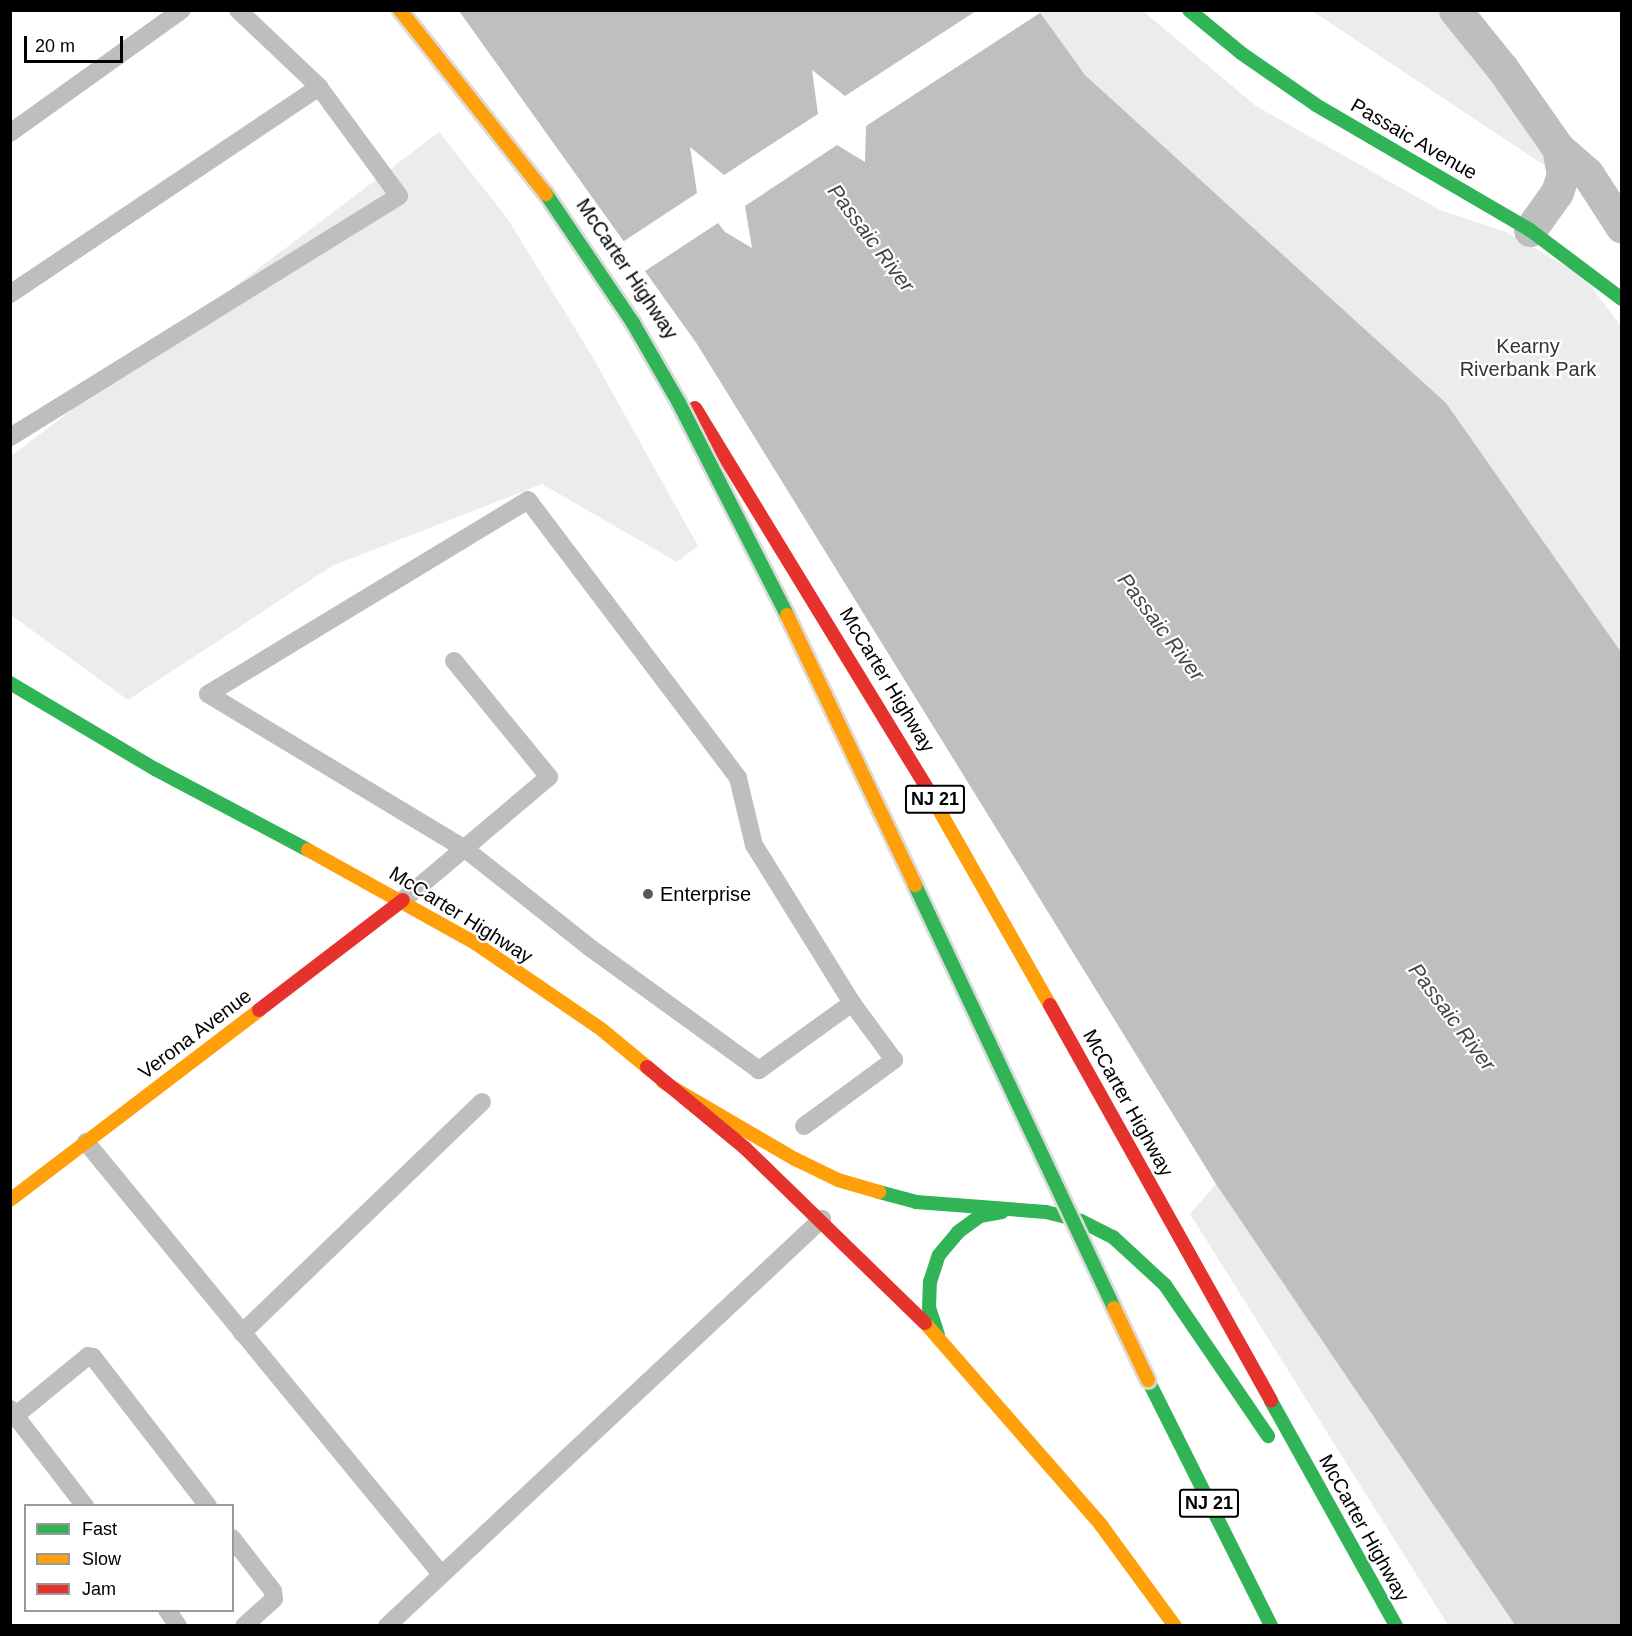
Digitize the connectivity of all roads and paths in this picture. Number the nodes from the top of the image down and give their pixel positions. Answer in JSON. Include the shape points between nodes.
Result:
{"nodes":[{"id":1,"x":182,"y":10,"type":"edge"},
{"id":2,"x":238,"y":10,"type":"edge"},
{"id":3,"x":400,"y":10,"type":"edge"},
{"id":4,"x":411,"y":10,"type":"edge"},
{"id":5,"x":1189,"y":10,"type":"edge"},
{"id":6,"x":1455,"y":10,"type":"edge"},
{"id":7,"x":319,"y":87,"type":"junction"},
{"id":8,"x":10,"y":134,"type":"edge"},
{"id":9,"x":1558,"y":148,"type":"junction"},
{"id":10,"x":1622,"y":227,"type":"edge"},
{"id":11,"x":1530,"y":230,"type":"junction"},
{"id":12,"x":10,"y":294,"type":"edge"},
{"id":13,"x":1622,"y":299,"type":"edge"},
{"id":14,"x":10,"y":437,"type":"edge"},
{"id":15,"x":454,"y":661,"type":"dead end"},
{"id":16,"x":10,"y":683,"type":"edge"},
{"id":17,"x":465,"y":849,"type":"junction"},
{"id":18,"x":403,"y":900,"type":"junction"},
{"id":19,"x":852,"y":1003,"type":"junction"},
{"id":20,"x":663,"y":1082,"type":"junction"},
{"id":21,"x":482,"y":1102,"type":"dead end"},
{"id":22,"x":804,"y":1126,"type":"dead end"},
{"id":23,"x":86,"y":1142,"type":"junction"},
{"id":24,"x":14,"y":1191,"type":"edge"},
{"id":25,"x":1046,"y":1212,"type":"junction"},
{"id":26,"x":822,"y":1219,"type":"junction"},
{"id":27,"x":242,"y":1333,"type":"junction"},
{"id":28,"x":938,"y":1335,"type":"junction"},
{"id":29,"x":13,"y":1412,"type":"edge"},
{"id":30,"x":1275,"y":1447,"type":"dead end"},
{"id":31,"x":1301,"y":1487,"type":"dead end"},
{"id":32,"x":83,"y":1504,"type":"edge"},
{"id":33,"x":205,"y":1504,"type":"edge"},
{"id":34,"x":234,"y":1541,"type":"edge"},
{"id":35,"x":441,"y":1575,"type":"junction"},
{"id":36,"x":168,"y":1612,"type":"edge"},
{"id":37,"x":178,"y":1626,"type":"edge"},
{"id":38,"x":244,"y":1626,"type":"edge"},
{"id":39,"x":387,"y":1626,"type":"edge"},
{"id":40,"x":1175,"y":1626,"type":"edge"},
{"id":41,"x":1271,"y":1626,"type":"edge"},
{"id":42,"x":1394,"y":1626,"type":"edge"}],
"edges":[{"from":1,"to":8,"type":"lane"},
{"from":2,"to":7,"type":"lane"},
{"from":3,"to":41,"type":"main road","number":"NJ 21","bridge":true,"via":[[532,174],[633,323],[679,403],[792,623],[1148,1380]]},
{"from":4,"to":42,"type":"main road","name":"McCarter Highway","number":"NJ 21","via":[[591,247],[835,631],[1016,940]]},
{"from":5,"to":11,"type":"main road","name":"Passaic Avenue","via":[[1241,53],[1316,105]]},
{"from":6,"to":9,"type":"street"},
{"from":7,"to":12,"type":"lane"},
{"from":7,"to":14,"type":"lane","via":[[399,196]]},
{"from":9,"to":10,"type":"street","via":[[1587,173]]},
{"from":9,"to":11,"type":"street","via":[[1563,176],[1557,192]]},
{"from":11,"to":13,"type":"main road","name":"Passaic Avenue"},
{"from":15,"to":17,"type":"lane","via":[[549,777]]},
{"from":16,"to":18,"type":"main road","name":"McCarter Highway","via":[[155,769]]},
{"from":17,"to":18,"type":"lane"},
{"from":17,"to":19,"type":"lane","via":[[588,946],[759,1070]]},
{"from":17,"to":19,"type":"lane","via":[[208,694],[528,500],[738,778],[754,845]]},
{"from":18,"to":20,"type":"main road","name":"McCarter Highway","via":[[475,943],[593,1023]]},
{"from":18,"to":23,"type":"main road","name":"Verona Avenue"},
{"from":19,"to":22,"type":"lane","via":[[894,1060]]},
{"from":20,"to":25,"type":"main road","via":[[795,1159],[868,1190],[916,1202]]},
{"from":20,"to":26,"type":"main road","name":"McCarter Highway","via":[[745,1148]]},
{"from":21,"to":27,"type":"lane"},
{"from":23,"to":24,"type":"main road","name":"Verona Avenue"},
{"from":23,"to":27,"type":"lane"},
{"from":25,"to":28,"type":"main road","via":[[1007,1211],[980,1216],[958,1232],[939,1255],[930,1282],[929,1308]]},
{"from":25,"to":30,"type":"main road","via":[[1081,1221],[1105,1233],[1142,1261],[1189,1318]]},
{"from":26,"to":28,"type":"main road","name":"McCarter Highway"},
{"from":26,"to":35,"type":"lane"},
{"from":27,"to":35,"type":"lane"},
{"from":28,"to":40,"type":"main road","name":"McCarter Highway","via":[[1081,1500]]},
{"from":29,"to":32,"type":"lane"},
{"from":29,"to":33,"type":"lane","via":[[88,1356],[93,1357]]},
{"from":31,"to":42,"type":"main road"},
{"from":34,"to":38,"type":"lane","via":[[273,1591],[274,1599]]},
{"from":35,"to":39,"type":"lane"},
{"from":36,"to":37,"type":"lane"}]}
